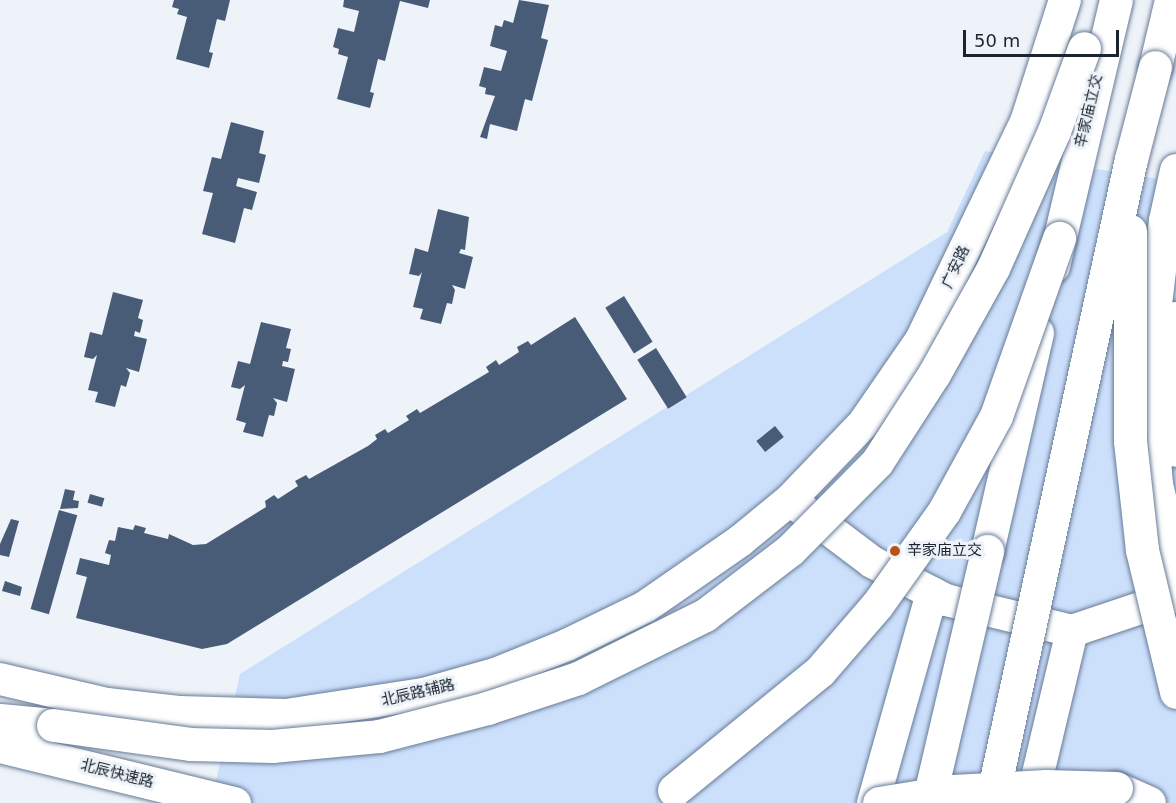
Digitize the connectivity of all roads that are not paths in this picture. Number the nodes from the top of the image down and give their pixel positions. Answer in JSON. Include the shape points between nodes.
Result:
{"nodes":[{"id":1,"x":1065,"y":0,"type":"edge"},
{"id":2,"x":1101,"y":0,"type":"edge"},
{"id":3,"x":1116,"y":0,"type":"edge"},
{"id":4,"x":1171,"y":0,"type":"edge"},
{"id":5,"x":1094,"y":49,"type":"junction"},
{"id":6,"x":1131,"y":159,"type":"junction"},
{"id":7,"x":1176,"y":170,"type":"edge"},
{"id":8,"x":1059,"y":238,"type":"junction"},
{"id":9,"x":1176,"y":318,"type":"edge"},
{"id":10,"x":1176,"y":451,"type":"edge"},
{"id":11,"x":790,"y":500,"type":"junction"},
{"id":12,"x":1176,"y":568,"type":"edge"},
{"id":13,"x":932,"y":593,"type":"junction"},
{"id":14,"x":1176,"y":596,"type":"edge"},
{"id":15,"x":1072,"y":631,"type":"junction"},
{"id":16,"x":0,"y":679,"type":"edge"},
{"id":17,"x":1176,"y":692,"type":"edge"},
{"id":18,"x":0,"y":720,"type":"edge"},
{"id":19,"x":0,"y":746,"type":"edge"},
{"id":20,"x":223,"y":800,"type":"edge"},
{"id":21,"x":257,"y":803,"type":"edge"},
{"id":22,"x":658,"y":803,"type":"edge"},
{"id":23,"x":873,"y":803,"type":"edge"},
{"id":24,"x":879,"y":803,"type":"edge"},
{"id":25,"x":928,"y":803,"type":"edge"},
{"id":26,"x":992,"y":803,"type":"edge"},
{"id":27,"x":1031,"y":803,"type":"edge"},
{"id":28,"x":1149,"y":803,"type":"edge"}],
"edges":[{"from":1,"to":11,"type":"main road","name":"广安路","via":[[1026,122],[921,340],[863,424]]},
{"from":2,"to":5,"type":"highway"},
{"from":3,"to":5,"type":"highway"},
{"from":4,"to":6,"type":"highway","bridge":true},
{"from":5,"to":8,"type":"highway","name":"辛家庙立交"},
{"from":5,"to":18,"type":"highway","bridge":true,"via":[[993,268],[934,374],[877,462],[790,550],[705,615],[578,678],[487,708],[379,736],[272,746],[190,744]]},
{"from":6,"to":17,"type":"highway","bridge":true,"via":[[1130,441],[1142,550]]},
{"from":6,"to":26,"type":"highway","bridge":true},
{"from":7,"to":12,"type":"highway","via":[[1165,220],[1152,329],[1151,421],[1156,484]]},
{"from":8,"to":22,"type":"highway","bridge":true,"via":[[996,416],[944,511],[877,605],[820,671],[774,713]]},
{"from":8,"to":25,"type":"highway","name":"辛家庙立交","bridge":true},
{"from":9,"to":10,"type":"main road","via":[[1172,424]]},
{"from":11,"to":13,"type":"main road","via":[[872,562]]},
{"from":11,"to":16,"type":"main road","name":"北辰路辅路","via":[[645,607],[515,666],[424,694],[286,715],[179,712],[107,704]]},
{"from":13,"to":15,"type":"main road","via":[[946,600]]},
{"from":13,"to":23,"type":"main road"},
{"from":14,"to":15,"type":"main road"},
{"from":15,"to":27,"type":"main road"},
{"from":19,"to":20,"type":"highway","name":"北辰快速路"},
{"from":20,"to":21,"type":"highway","name":"北辰快速路"},
{"from":24,"to":28,"type":"highway","bridge":true,"via":[[953,791],[1046,786],[1116,788]]}]}
